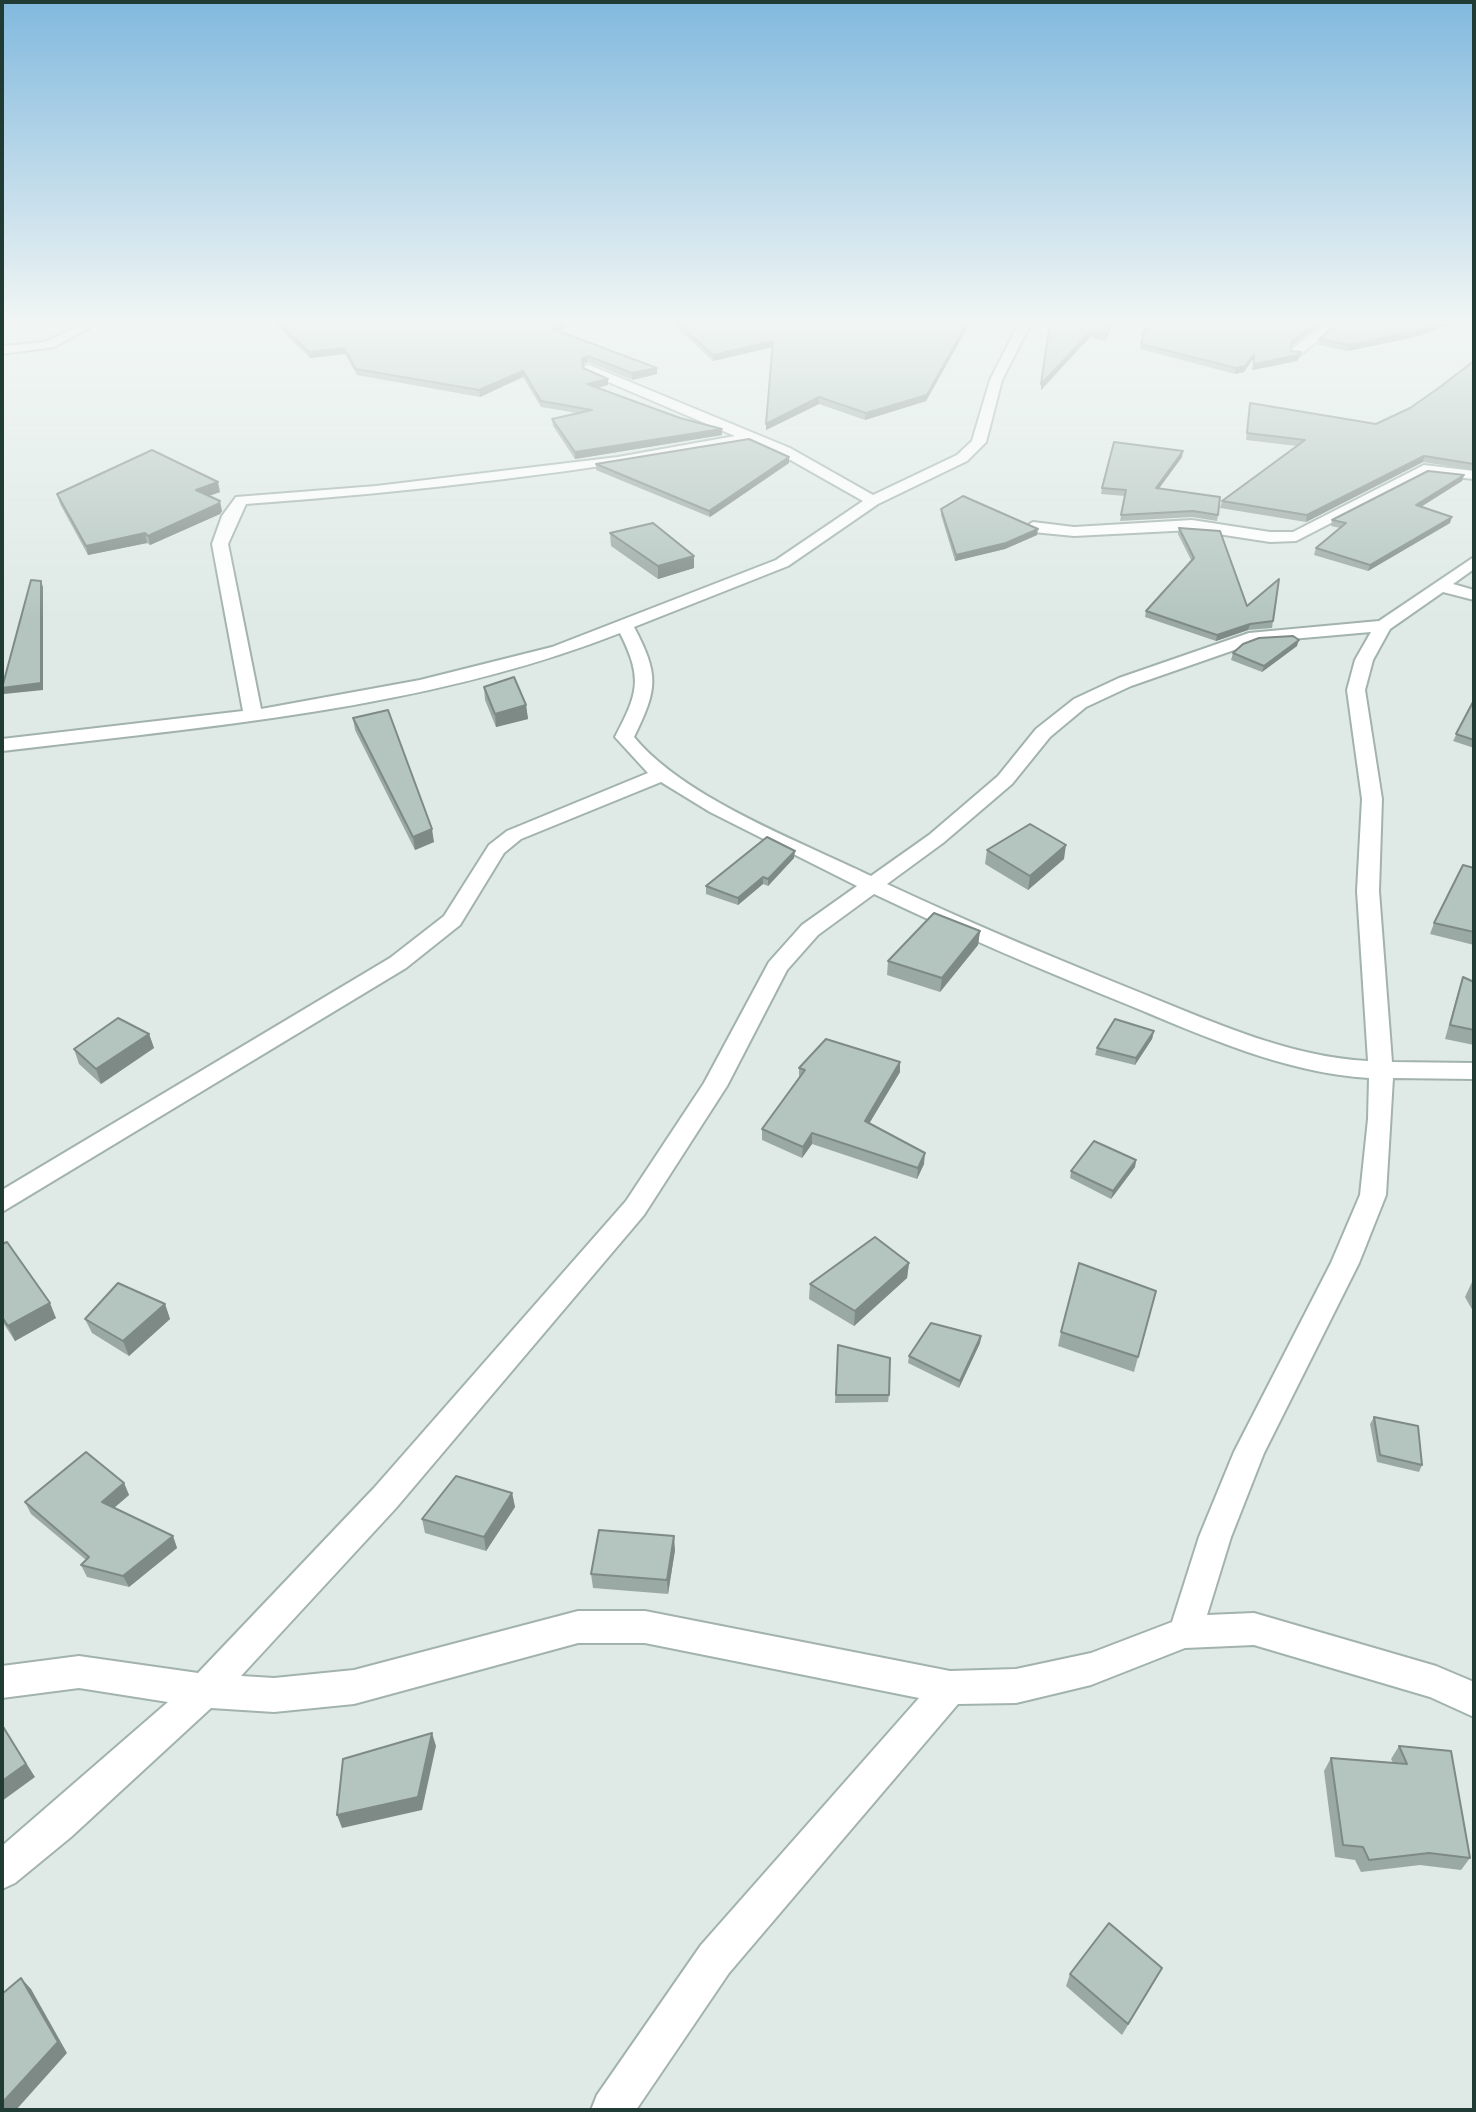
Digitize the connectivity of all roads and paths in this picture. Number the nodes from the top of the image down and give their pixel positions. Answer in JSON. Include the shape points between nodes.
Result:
{"nodes":[{"id":1,"x":712,"y":422,"type":"edge"},
{"id":2,"x":985,"y":422,"type":"edge"},
{"id":3,"x":752,"y":437,"type":"junction"},
{"id":4,"x":1474,"y":475,"type":"edge"},
{"id":5,"x":873,"y":501,"type":"junction"},
{"id":6,"x":1033,"y":527,"type":"edge"},
{"id":7,"x":1474,"y":562,"type":"edge"},
{"id":8,"x":1440,"y":586,"type":"junction"},
{"id":9,"x":1474,"y":595,"type":"edge"},
{"id":10,"x":624,"y":625,"type":"junction"},
{"id":11,"x":1383,"y":626,"type":"junction"},
{"id":12,"x":253,"y":715,"type":"junction"},
{"id":13,"x":2,"y":745,"type":"edge"},
{"id":14,"x":663,"y":774,"type":"junction"},
{"id":15,"x":869,"y":885,"type":"junction"},
{"id":16,"x":1381,"y":1070,"type":"junction"},
{"id":17,"x":1474,"y":1071,"type":"edge"},
{"id":18,"x":2,"y":1202,"type":"edge"},
{"id":19,"x":1185,"y":1632,"type":"junction"},
{"id":20,"x":2,"y":1682,"type":"edge"},
{"id":21,"x":950,"y":1688,"type":"junction"},
{"id":22,"x":205,"y":1691,"type":"junction"},
{"id":23,"x":1474,"y":1700,"type":"edge"},
{"id":24,"x":2,"y":1870,"type":"edge"},
{"id":25,"x":612,"y":2110,"type":"edge"}],
"edges":[{"from":1,"to":3,"type":"street"},
{"from":2,"to":5,"type":"street","via":[[979,442],[962,458]]},
{"from":3,"to":5,"type":"street"},
{"from":3,"to":12,"type":"street","via":[[618,461],[241,500],[220,544]]},
{"from":4,"to":6,"type":"street","via":[[1424,469],[1296,536],[1278,539],[1193,525],[1074,535]]},
{"from":5,"to":10,"type":"street","via":[[782,563]]},
{"from":7,"to":8,"type":"street"},
{"from":8,"to":9,"type":"street"},
{"from":8,"to":11,"type":"street"},
{"from":10,"to":12,"type":"street","via":[[558,651],[420,685]]},
{"from":10,"to":14,"type":"street","via":[[648,670],[647,687],[624,737]]},
{"from":11,"to":15,"type":"street","via":[[1255,637],[1080,703],[1043,733],[1005,780],[936,839]]},
{"from":11,"to":16,"type":"street","via":[[1364,660],[1356,690],[1372,799],[1368,891]]},
{"from":12,"to":13,"type":"street"},
{"from":14,"to":15,"type":"street"},
{"from":14,"to":18,"type":"street","via":[[514,835],[496,849],[452,920],[398,963]]},
{"from":15,"to":16,"type":"street","via":[[1186,1020],[1278,1052]]},
{"from":15,"to":22,"type":"street","via":[[810,930],[777,967],[715,1086],[635,1208],[385,1498]]},
{"from":16,"to":17,"type":"street"},
{"from":16,"to":19,"type":"street","via":[[1373,1195],[1345,1263],[1249,1452]]},
{"from":19,"to":21,"type":"street","via":[[1076,1672],[1016,1686]]},
{"from":19,"to":23,"type":"street","via":[[1254,1629],[1436,1682]]},
{"from":20,"to":22,"type":"street","via":[[79,1672]]},
{"from":21,"to":22,"type":"street","via":[[645,1627],[578,1627],[354,1687],[274,1695]]},
{"from":21,"to":25,"type":"street","via":[[715,1959]]},
{"from":22,"to":24,"type":"street"}]}
